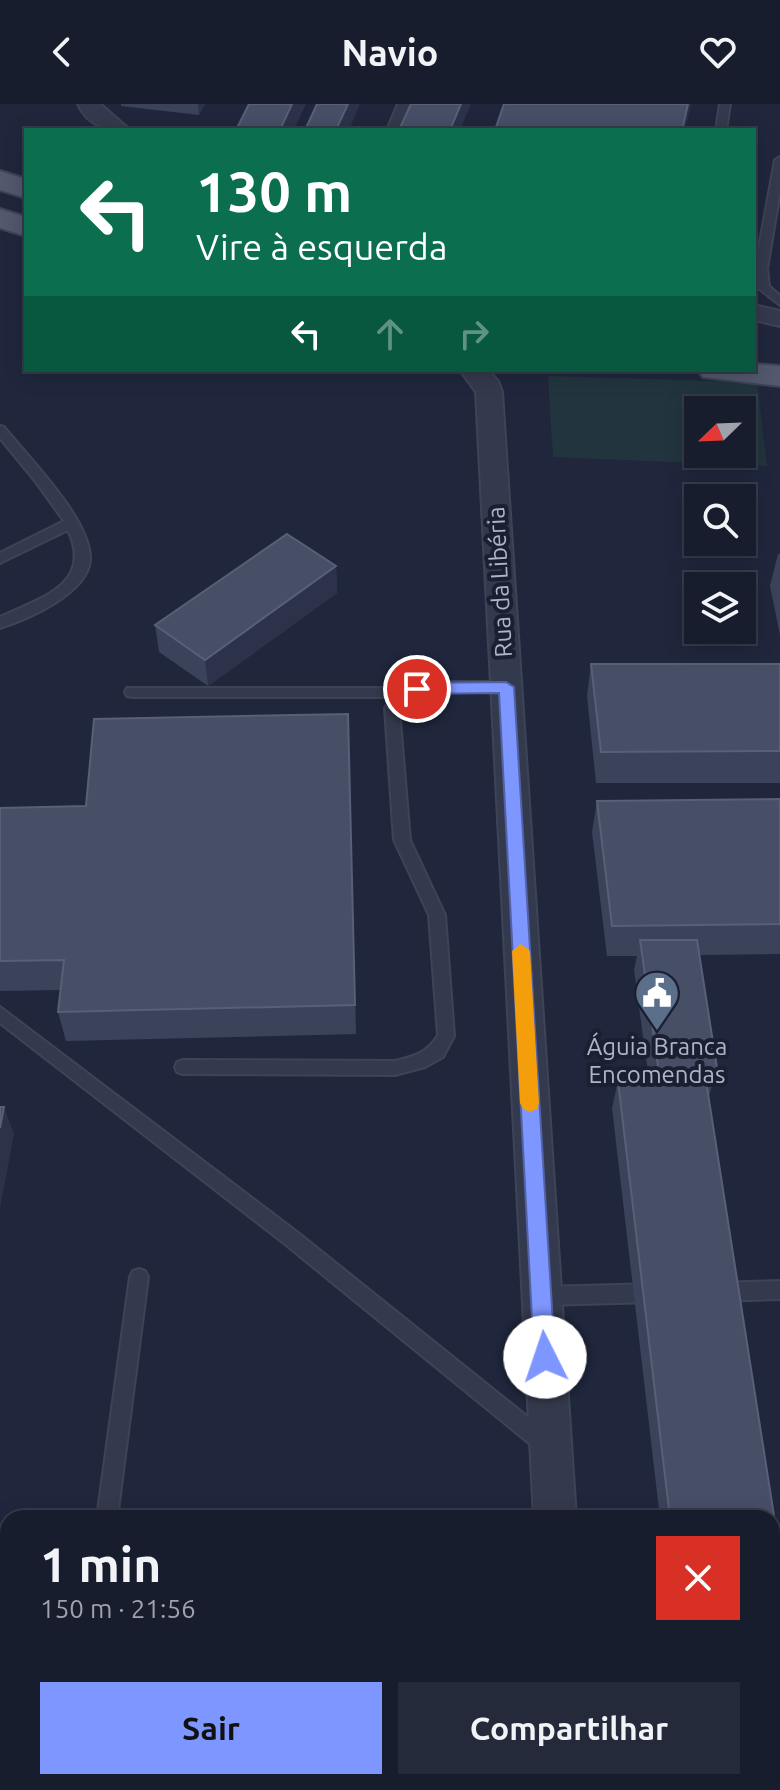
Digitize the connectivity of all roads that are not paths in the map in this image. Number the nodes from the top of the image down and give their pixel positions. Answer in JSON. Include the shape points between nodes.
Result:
{"nodes":[{"id":1,"x":89,"y":104,"type":"edge"},
{"id":2,"x":409,"y":104,"type":"edge"},
{"id":3,"x":725,"y":104,"type":"edge"},
{"id":4,"x":116,"y":128,"type":"edge"},
{"id":5,"x":399,"y":128,"type":"edge"},
{"id":6,"x":721,"y":128,"type":"edge"},
{"id":7,"x":780,"y":160,"type":"edge"},
{"id":8,"x":0,"y":180,"type":"edge"},
{"id":9,"x":24,"y":188,"type":"edge"},
{"id":10,"x":0,"y":218,"type":"edge"},
{"id":11,"x":24,"y":226,"type":"edge"},
{"id":12,"x":780,"y":302,"type":"edge"},
{"id":13,"x":756,"y":313,"type":"edge"},
{"id":14,"x":780,"y":319,"type":"edge"},
{"id":15,"x":756,"y":344,"type":"edge"},
{"id":16,"x":780,"y":345,"type":"edge"},
{"id":17,"x":475,"y":372,"type":"edge"},
{"id":18,"x":737,"y":372,"type":"edge"},
{"id":19,"x":780,"y":376,"type":"edge"},
{"id":20,"x":0,"y":430,"type":"edge"},
{"id":21,"x":73,"y":522,"type":"junction"},
{"id":22,"x":0,"y":558,"type":"edge"},
{"id":23,"x":0,"y":623,"type":"edge"},
{"id":24,"x":506,"y":687,"type":"junction"},
{"id":25,"x":132,"y":692,"type":"dead end"},
{"id":26,"x":406,"y":692,"type":"junction"},
{"id":27,"x":0,"y":1014,"type":"edge"},
{"id":28,"x":183,"y":1067,"type":"dead end"},
{"id":29,"x":139,"y":1277,"type":"dead end"},
{"id":30,"x":780,"y":1290,"type":"edge"},
{"id":31,"x":700,"y":1292,"type":"edge"},
{"id":32,"x":668,"y":1293,"type":"edge"},
{"id":33,"x":541,"y":1296,"type":"junction"},
{"id":34,"x":551,"y":1449,"type":"junction"},
{"id":35,"x":108,"y":1510,"type":"edge"},
{"id":36,"x":555,"y":1510,"type":"edge"}],
"edges":[{"from":1,"to":4,"type":"street"},
{"from":2,"to":5,"type":"street"},
{"from":3,"to":6,"type":"lane"},
{"from":7,"to":12,"type":"lane","via":[[761,269],[763,287]]},
{"from":8,"to":9,"type":"main road"},
{"from":10,"to":11,"type":"main road"},
{"from":13,"to":14,"type":"street"},
{"from":15,"to":16,"type":"main road"},
{"from":17,"to":24,"type":"street","name":"Rua da Libéria","via":[[489,392]]},
{"from":18,"to":19,"type":"main road"},
{"from":20,"to":21,"type":"lane"},
{"from":21,"to":22,"type":"lane"},
{"from":21,"to":23,"type":"lane","via":[[84,559],[79,575],[59,592]]},
{"from":24,"to":26,"type":"lane"},
{"from":24,"to":33,"type":"street","name":"Rua da Libéria"},
{"from":25,"to":26,"type":"lane"},
{"from":26,"to":28,"type":"lane","via":[[392,708],[402,840],[429,893],[441,935],[446,1036],[437,1052],[395,1068]]},
{"from":27,"to":34,"type":"lane","via":[[291,1238]]},
{"from":29,"to":35,"type":"lane"},
{"from":30,"to":31,"type":"lane"},
{"from":32,"to":33,"type":"lane"},
{"from":33,"to":34,"type":"street","name":"Rua da Libéria"},
{"from":34,"to":36,"type":"street","name":"Rua da Libéria"}]}
